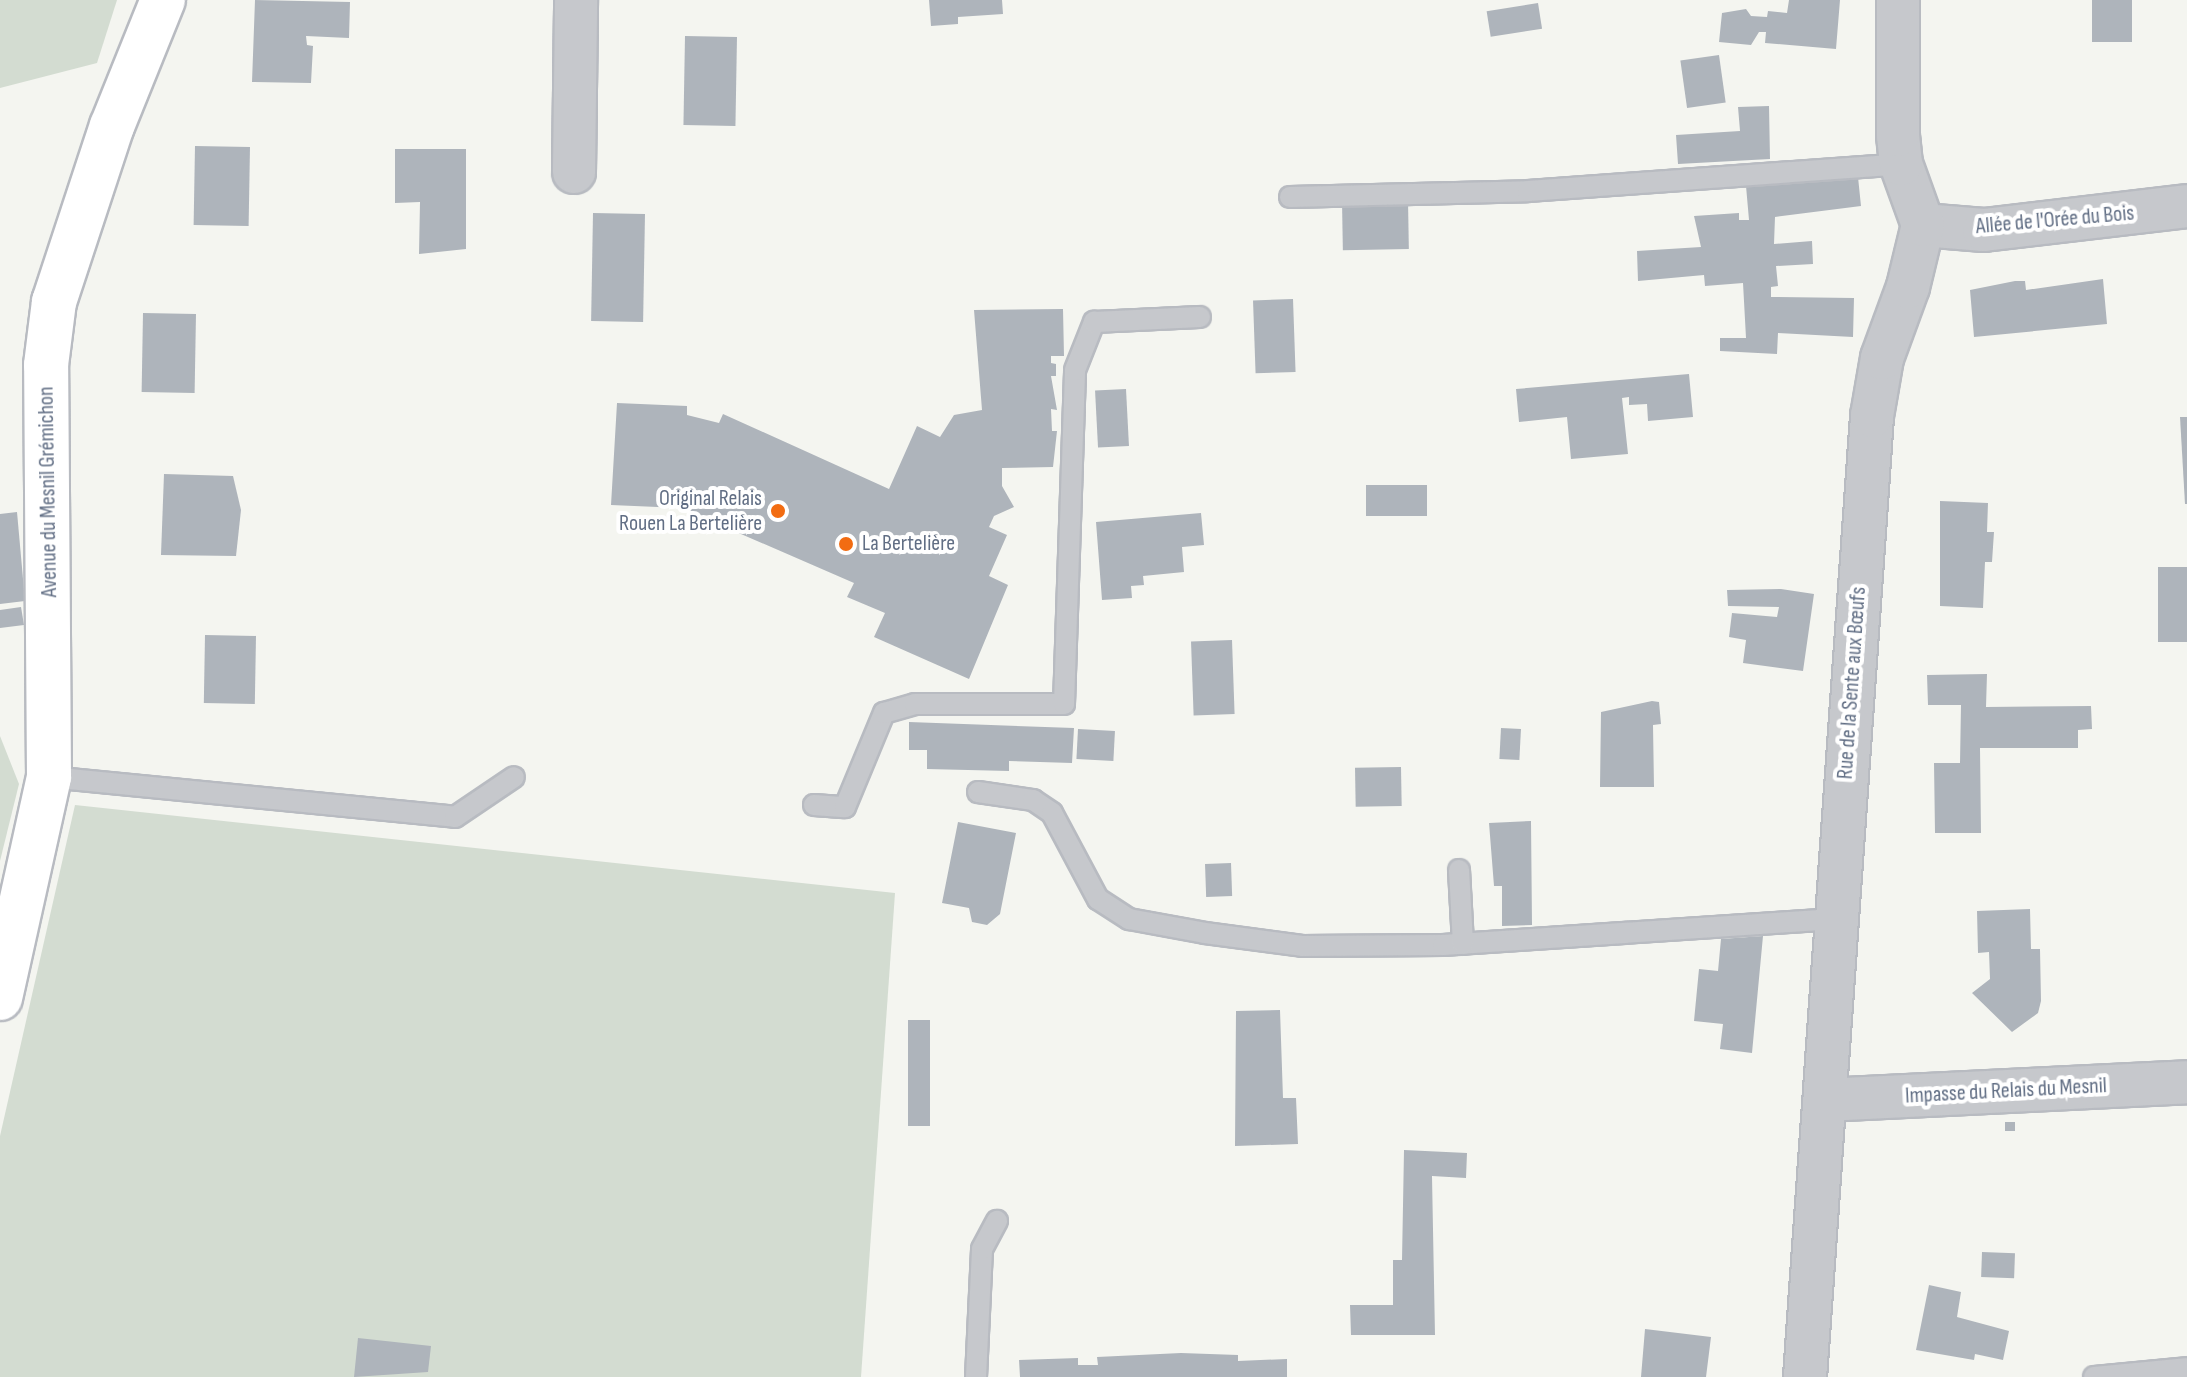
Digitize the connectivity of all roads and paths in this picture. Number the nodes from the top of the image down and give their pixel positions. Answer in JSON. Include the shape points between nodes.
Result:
{"nodes":[{"id":1,"x":163,"y":0,"type":"edge"},
{"id":2,"x":576,"y":0,"type":"edge"},
{"id":3,"x":1898,"y":0,"type":"edge"},
{"id":4,"x":1901,"y":164,"type":"junction"},
{"id":5,"x":574,"y":172,"type":"dead end"},
{"id":6,"x":1290,"y":197,"type":"dead end"},
{"id":7,"x":2187,"y":206,"type":"edge"},
{"id":8,"x":1923,"y":225,"type":"junction"},
{"id":9,"x":1200,"y":317,"type":"dead end"},
{"id":10,"x":49,"y":777,"type":"junction"},
{"id":11,"x":514,"y":777,"type":"dead end"},
{"id":12,"x":978,"y":792,"type":"dead end"},
{"id":13,"x":814,"y":805,"type":"dead end"},
{"id":14,"x":1459,"y":870,"type":"dead end"},
{"id":15,"x":1835,"y":919,"type":"junction"},
{"id":16,"x":1463,"y":944,"type":"junction"},
{"id":17,"x":0,"y":998,"type":"edge"},
{"id":18,"x":2187,"y":1082,"type":"edge"},
{"id":19,"x":1825,"y":1100,"type":"junction"},
{"id":20,"x":997,"y":1221,"type":"dead end"},
{"id":21,"x":2187,"y":1368,"type":"edge"},
{"id":22,"x":976,"y":1377,"type":"edge"},
{"id":23,"x":1805,"y":1377,"type":"edge"},
{"id":24,"x":2094,"y":1377,"type":"edge"}],
"edges":[{"from":1,"to":10,"type":"street","name":"Avenue du Mesnil Grémichon","via":[[112,126],[54,302],[46,365]]},
{"from":2,"to":5,"type":"street"},
{"from":3,"to":4,"type":"street"},
{"from":4,"to":6,"type":"lane","via":[[1528,191]]},
{"from":4,"to":8,"type":"street"},
{"from":7,"to":8,"type":"street","name":"Allée de l'Orée du Bois","via":[[1984,230]]},
{"from":8,"to":15,"type":"street","name":"Rue de la Sente aux Bœufs","via":[[1882,358],[1872,416]]},
{"from":9,"to":13,"type":"lane","via":[[1094,322],[1075,370],[1064,704],[915,704],[884,713],[845,807]]},
{"from":10,"to":11,"type":"lane","via":[[455,817]]},
{"from":10,"to":17,"type":"street","name":"Avenue du Mesnil Grémichon"},
{"from":12,"to":16,"type":"lane","via":[[1033,800],[1052,813],[1098,899],[1129,919],[1302,946]]},
{"from":14,"to":16,"type":"lane"},
{"from":15,"to":16,"type":"lane"},
{"from":15,"to":19,"type":"street","name":"Rue de la Sente aux Bœufs"},
{"from":18,"to":19,"type":"street","name":"Impasse du Relais du Mesnil"},
{"from":19,"to":23,"type":"street","name":"Rue de la Sente aux Bœufs"},
{"from":20,"to":22,"type":"lane","via":[[982,1249]]},
{"from":21,"to":24,"type":"lane"}]}
